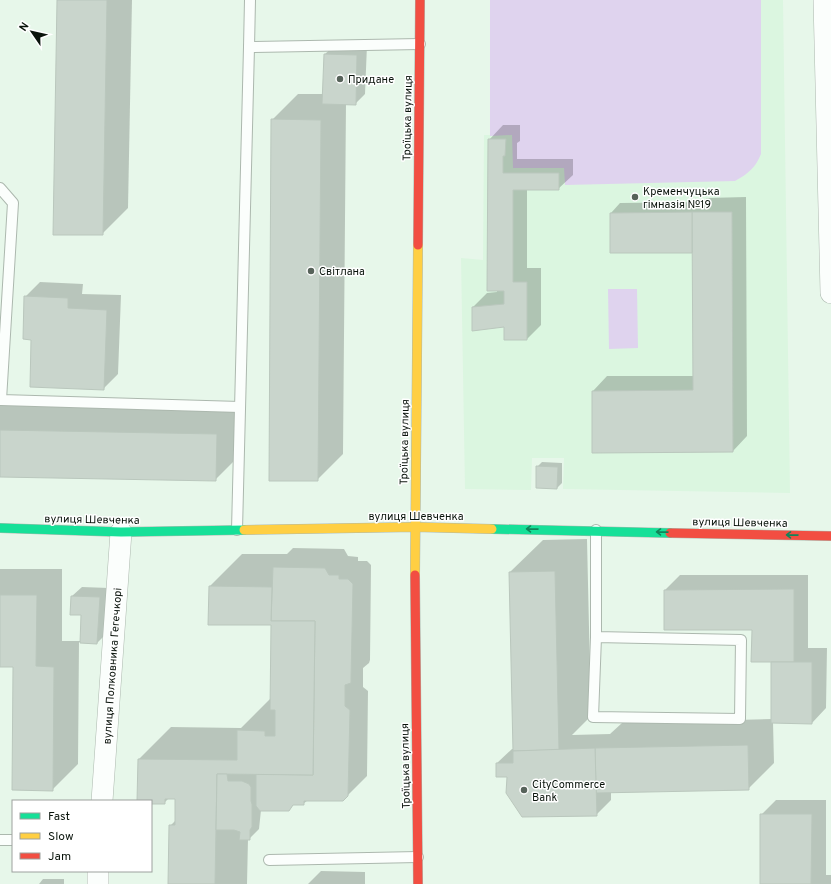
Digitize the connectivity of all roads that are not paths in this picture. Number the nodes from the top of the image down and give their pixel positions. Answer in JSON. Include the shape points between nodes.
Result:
{"nodes":[{"id":1,"x":250,"y":0,"type":"edge"},
{"id":2,"x":420,"y":0,"type":"edge"},
{"id":3,"x":824,"y":0,"type":"edge"},
{"id":4,"x":420,"y":44,"type":"junction"},
{"id":5,"x":250,"y":47,"type":"junction"},
{"id":6,"x":828,"y":64,"type":"edge"},
{"id":7,"x":0,"y":188,"type":"edge"},
{"id":8,"x":831,"y":293,"type":"edge"},
{"id":9,"x":240,"y":407,"type":"junction"},
{"id":10,"x":415,"y":527,"type":"junction"},
{"id":11,"x":0,"y":528,"type":"edge"},
{"id":12,"x":237,"y":530,"type":"junction"},
{"id":13,"x":596,"y":530,"type":"junction"},
{"id":14,"x":121,"y":532,"type":"junction"},
{"id":15,"x":831,"y":536,"type":"edge"},
{"id":16,"x":596,"y":637,"type":"junction"},
{"id":17,"x":102,"y":800,"type":"edge"},
{"id":18,"x":0,"y":840,"type":"edge"},
{"id":19,"x":12,"y":840,"type":"edge"},
{"id":20,"x":418,"y":858,"type":"junction"},
{"id":21,"x":269,"y":860,"type":"dead end"},
{"id":22,"x":98,"y":872,"type":"edge"},
{"id":23,"x":98,"y":884,"type":"edge"},
{"id":24,"x":418,"y":884,"type":"edge"}],
"edges":[{"from":1,"to":5,"type":"lane"},
{"from":2,"to":4,"type":"main road","name":"Троїцька вулиця"},
{"from":3,"to":6,"type":"street"},
{"from":4,"to":5,"type":"lane"},
{"from":4,"to":10,"type":"main road","name":"Троїцька вулиця"},
{"from":5,"to":9,"type":"lane"},
{"from":6,"to":8,"type":"street"},
{"from":7,"to":9,"type":"lane","via":[[13,203],[1,400]]},
{"from":9,"to":12,"type":"lane"},
{"from":10,"to":12,"type":"main road","name":"вулиця Шевченка"},
{"from":13,"to":10,"type":"main road","name":"вулиця Шевченка","one_way":true},
{"from":10,"to":20,"type":"main road","name":"Троїцька вулиця"},
{"from":11,"to":14,"type":"main road","name":"вулиця Шевченка"},
{"from":12,"to":14,"type":"main road","name":"вулиця Шевченка"},
{"from":15,"to":13,"type":"main road","name":"вулиця Шевченка","one_way":true},
{"from":13,"to":16,"type":"lane"},
{"from":14,"to":17,"type":"street","name":"вулиця Полковника Гегечкорі"},
{"from":16,"to":16,"type":"lane","via":[[593,717],[740,719],[741,640]]},
{"from":18,"to":19,"type":"lane"},
{"from":20,"to":21,"type":"lane"},
{"from":20,"to":24,"type":"main road","name":"Троїцька вулиця"},
{"from":22,"to":23,"type":"street"}]}
